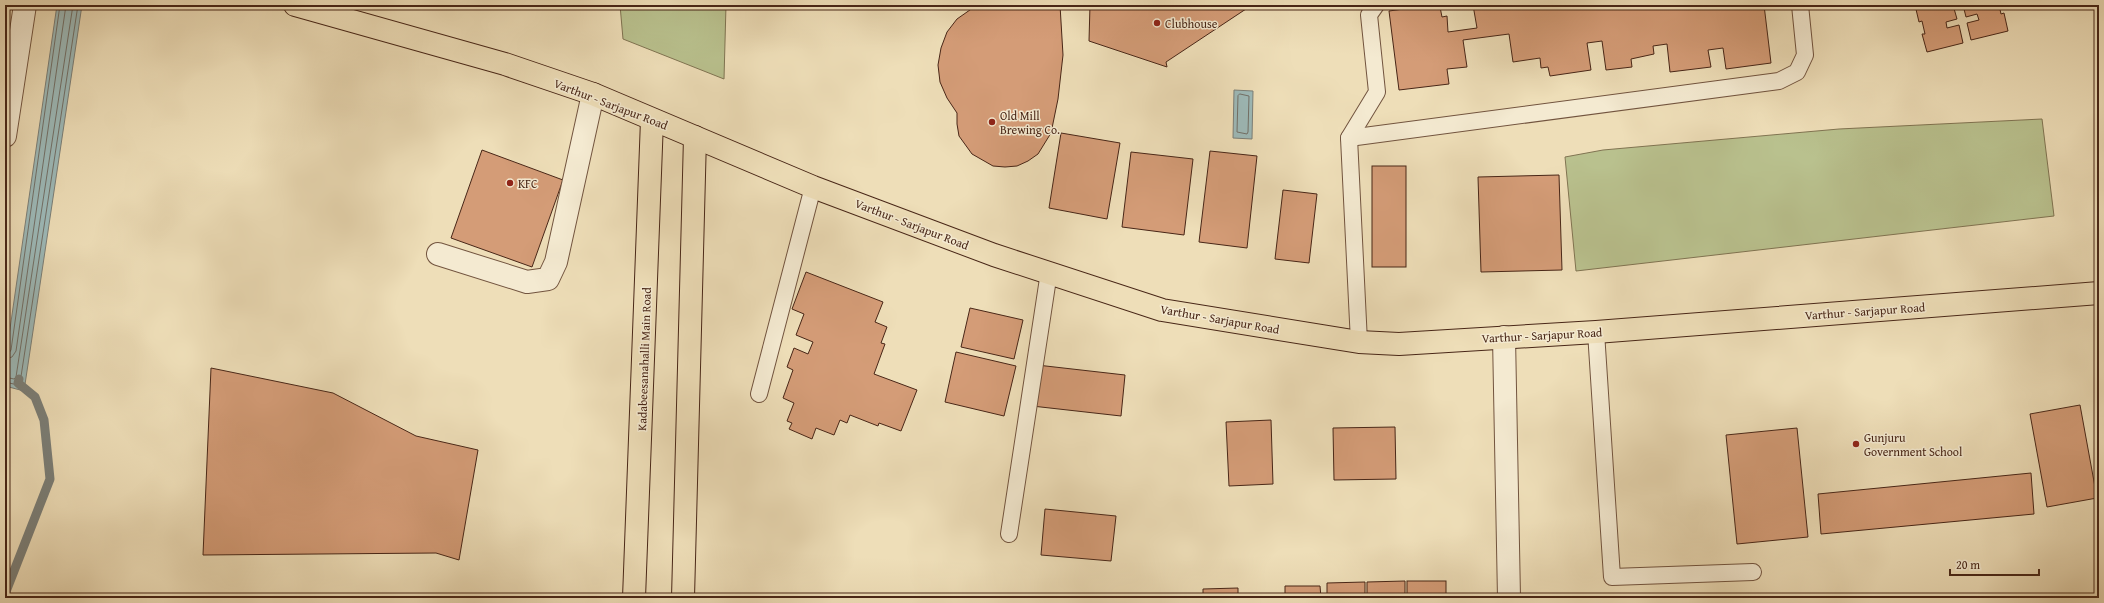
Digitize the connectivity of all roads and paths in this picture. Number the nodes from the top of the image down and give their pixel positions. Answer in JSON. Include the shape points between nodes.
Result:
{"nodes":[{"id":1,"x":25,"y":5,"type":"edge"},
{"id":2,"x":295,"y":5,"type":"edge"},
{"id":3,"x":1376,"y":5,"type":"edge"},
{"id":4,"x":1800,"y":5,"type":"edge"},
{"id":5,"x":593,"y":94,"type":"junction"},
{"id":6,"x":652,"y":120,"type":"junction"},
{"id":7,"x":5,"y":136,"type":"edge"},
{"id":8,"x":694,"y":137,"type":"junction"},
{"id":9,"x":1349,"y":138,"type":"junction"},
{"id":10,"x":813,"y":187,"type":"junction"},
{"id":11,"x":438,"y":254,"type":"dead end"},
{"id":12,"x":1049,"y":272,"type":"junction"},
{"id":13,"x":2099,"y":293,"type":"edge"},
{"id":14,"x":1596,"y":332,"type":"junction"},
{"id":15,"x":1504,"y":337,"type":"junction"},
{"id":16,"x":1359,"y":342,"type":"junction"},
{"id":17,"x":759,"y":394,"type":"dead end"},
{"id":18,"x":1009,"y":534,"type":"dead end"},
{"id":19,"x":1753,"y":572,"type":"dead end"},
{"id":20,"x":634,"y":598,"type":"edge"},
{"id":21,"x":683,"y":598,"type":"edge"},
{"id":22,"x":1509,"y":598,"type":"edge"}],
"edges":[{"from":1,"to":7,"type":"street"},
{"from":2,"to":5,"type":"main road","name":"Varthur - Sarjapur Road","via":[[505,64]]},
{"from":3,"to":9,"type":"lane","via":[[1368,15],[1377,92]]},
{"from":4,"to":9,"type":"lane","via":[[1805,55],[1797,72],[1779,81]]},
{"from":5,"to":6,"type":"main road","name":"Varthur - Sarjapur Road"},
{"from":5,"to":11,"type":"street","via":[[556,262],[548,279],[527,282]]},
{"from":6,"to":8,"type":"main road","name":"Varthur - Sarjapur Road"},
{"from":6,"to":20,"type":"main road","name":"Kadabeesanahalli Main Road"},
{"from":8,"to":10,"type":"main road","name":"Varthur - Sarjapur Road"},
{"from":8,"to":21,"type":"main road"},
{"from":9,"to":16,"type":"lane"},
{"from":10,"to":12,"type":"main road","name":"Varthur - Sarjapur Road","via":[[994,255]]},
{"from":10,"to":17,"type":"lane"},
{"from":12,"to":16,"type":"main road","name":"Varthur - Sarjapur Road","via":[[1162,310]]},
{"from":12,"to":18,"type":"lane"},
{"from":13,"to":14,"type":"main road","name":"Varthur - Sarjapur Road"},
{"from":14,"to":15,"type":"main road","name":"Varthur - Sarjapur Road"},
{"from":14,"to":19,"type":"lane","via":[[1612,577]]},
{"from":15,"to":16,"type":"main road","name":"Varthur - Sarjapur Road","via":[[1399,344]]},
{"from":15,"to":22,"type":"street"}]}
